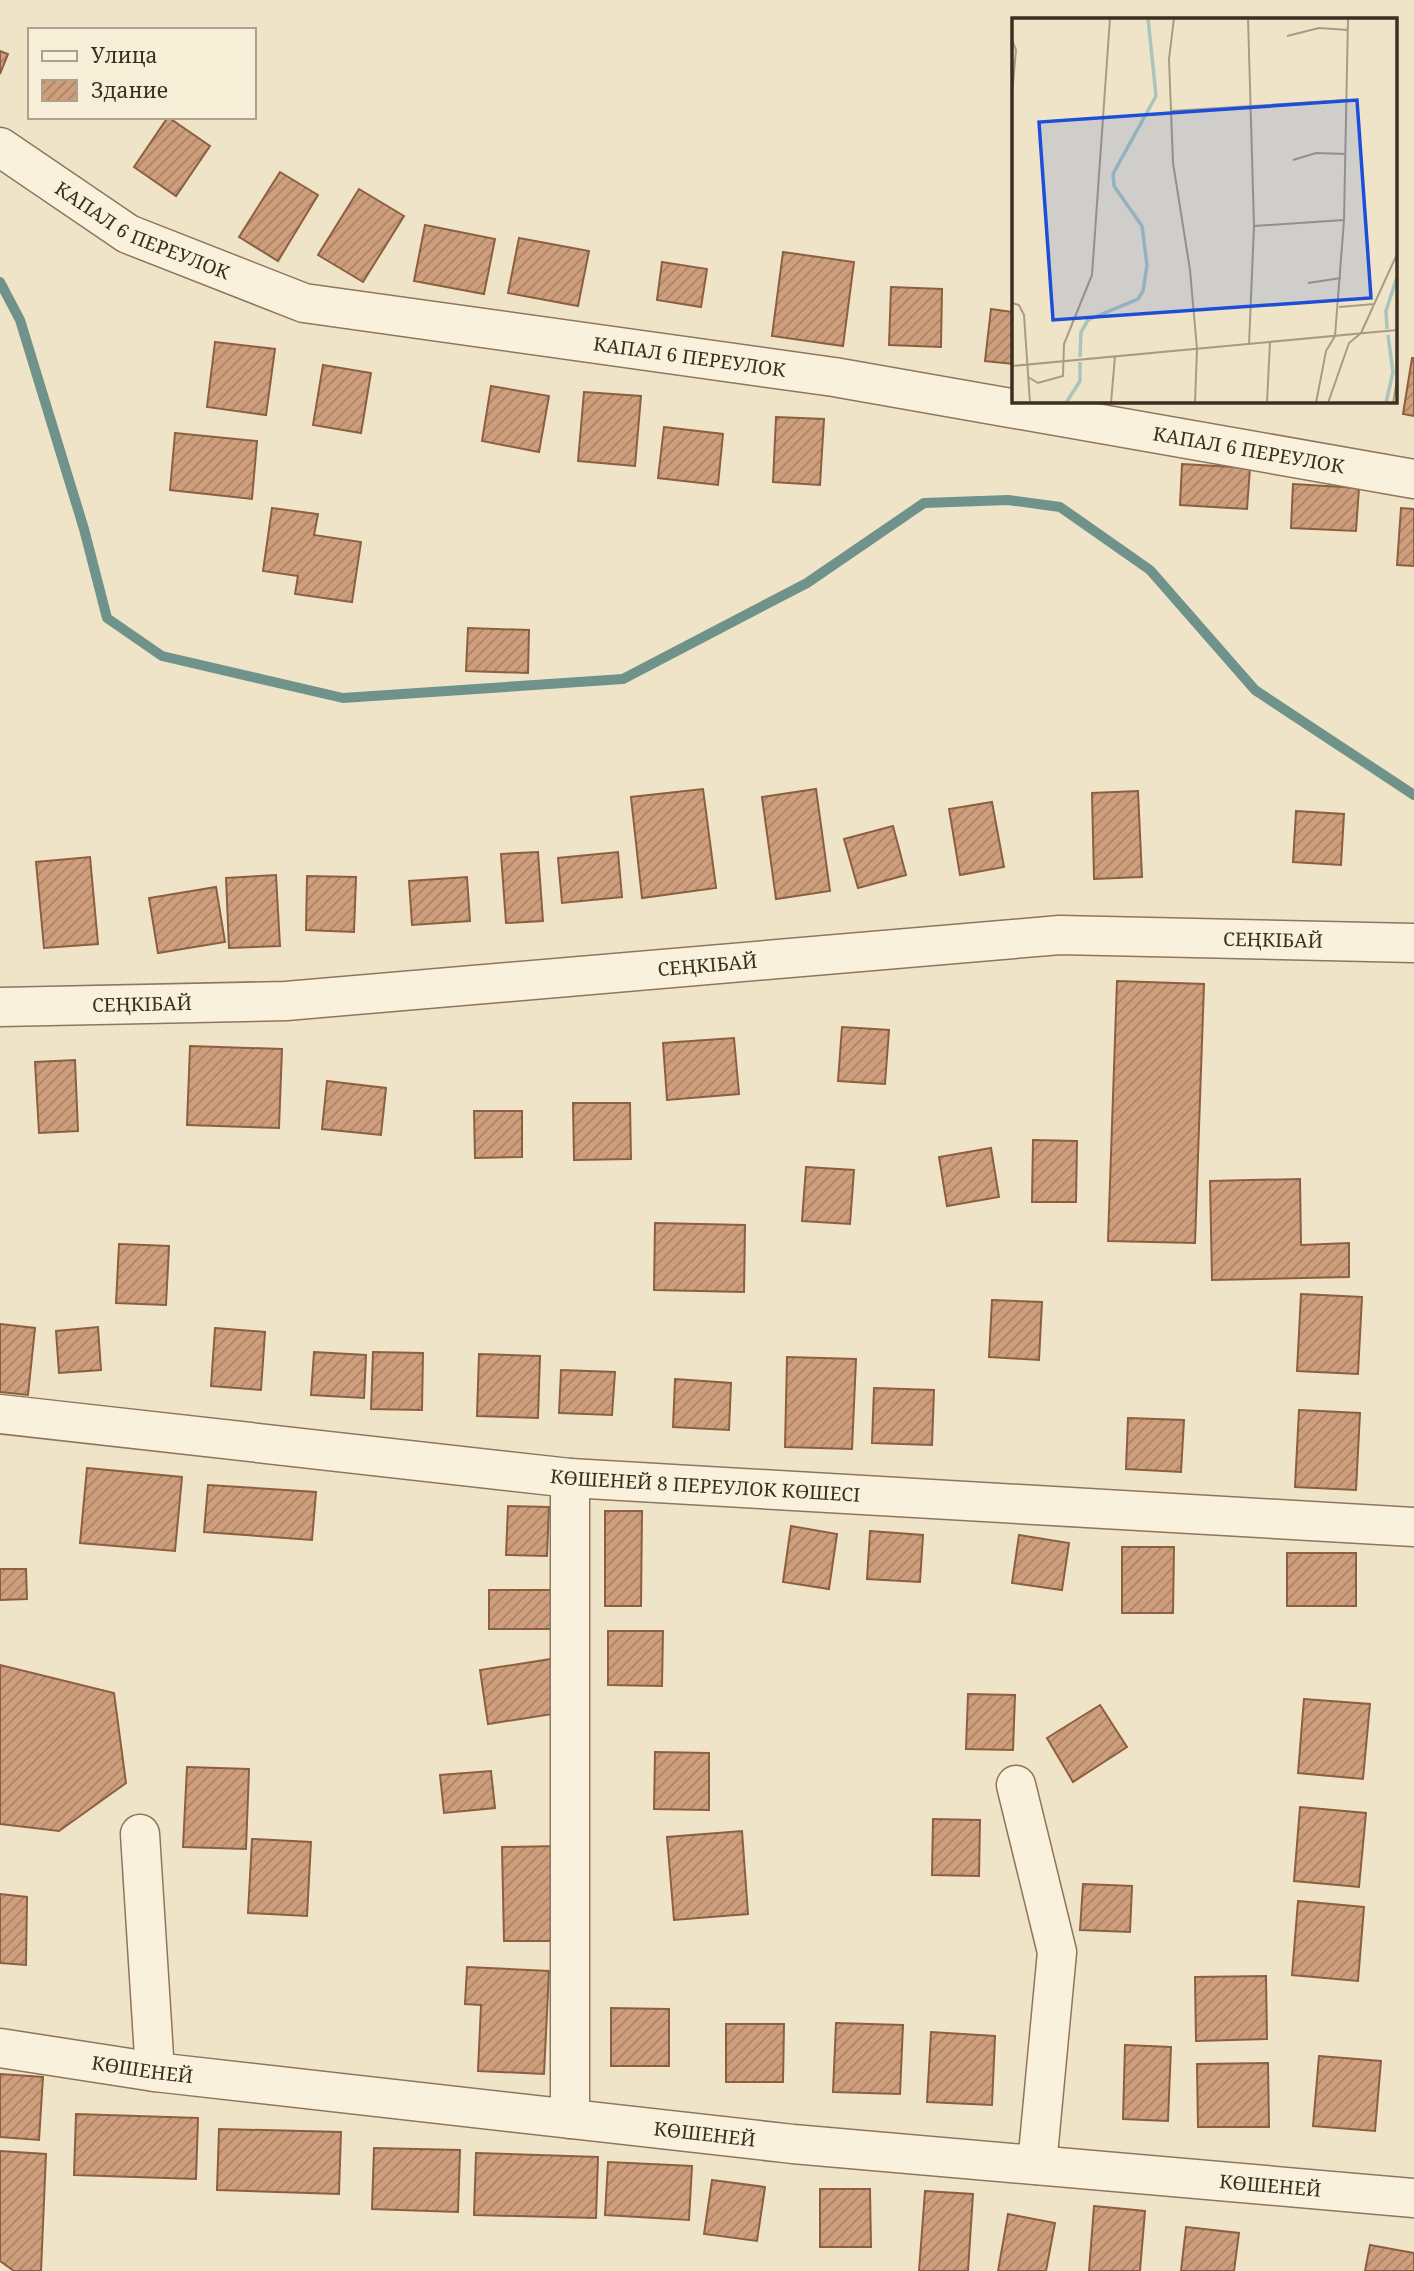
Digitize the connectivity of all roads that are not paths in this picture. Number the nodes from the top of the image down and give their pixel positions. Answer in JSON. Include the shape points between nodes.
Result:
{"nodes":[{"id":1,"x":0,"y":147,"type":"edge"},
{"id":2,"x":1414,"y":480,"type":"edge"},
{"id":3,"x":1414,"y":943,"type":"edge"},
{"id":4,"x":0,"y":1007,"type":"edge"},
{"id":5,"x":0,"y":1414,"type":"edge"},
{"id":6,"x":569,"y":1478,"type":"junction"},
{"id":7,"x":1414,"y":1527,"type":"edge"},
{"id":8,"x":1016,"y":1785,"type":"dead end"},
{"id":9,"x":140,"y":1834,"type":"dead end"},
{"id":10,"x":0,"y":2048,"type":"edge"},
{"id":11,"x":155,"y":2072,"type":"junction"},
{"id":12,"x":570,"y":2119,"type":"junction"},
{"id":13,"x":1037,"y":2165,"type":"junction"},
{"id":14,"x":1414,"y":2198,"type":"edge"}],
"edges":[{"from":1,"to":2,"type":"street","name":"КАПАЛ 6 ПЕРЕУЛОК","via":[[128,234],[304,303],[834,377]]},
{"from":3,"to":4,"type":"street","name":"СЕҢКІБАЙ","via":[[1060,935],[286,1001]]},
{"from":5,"to":6,"type":"street","name":"КӨШЕНЕЙ 8 ПЕРЕУЛОК КӨШЕСІ"},
{"from":6,"to":7,"type":"street","name":"КӨШЕНЕЙ 8 ПЕРЕУЛОК КӨШЕСІ"},
{"from":6,"to":12,"type":"street"},
{"from":8,"to":13,"type":"street","via":[[1057,1952]]},
{"from":9,"to":11,"type":"street"},
{"from":10,"to":11,"type":"street","name":"КӨШЕНЕЙ"},
{"from":11,"to":12,"type":"street","name":"КӨШЕНЕЙ"},
{"from":12,"to":13,"type":"street","name":"КӨШЕНЕЙ"},
{"from":13,"to":14,"type":"street","name":"КӨШЕНЕЙ"}]}
